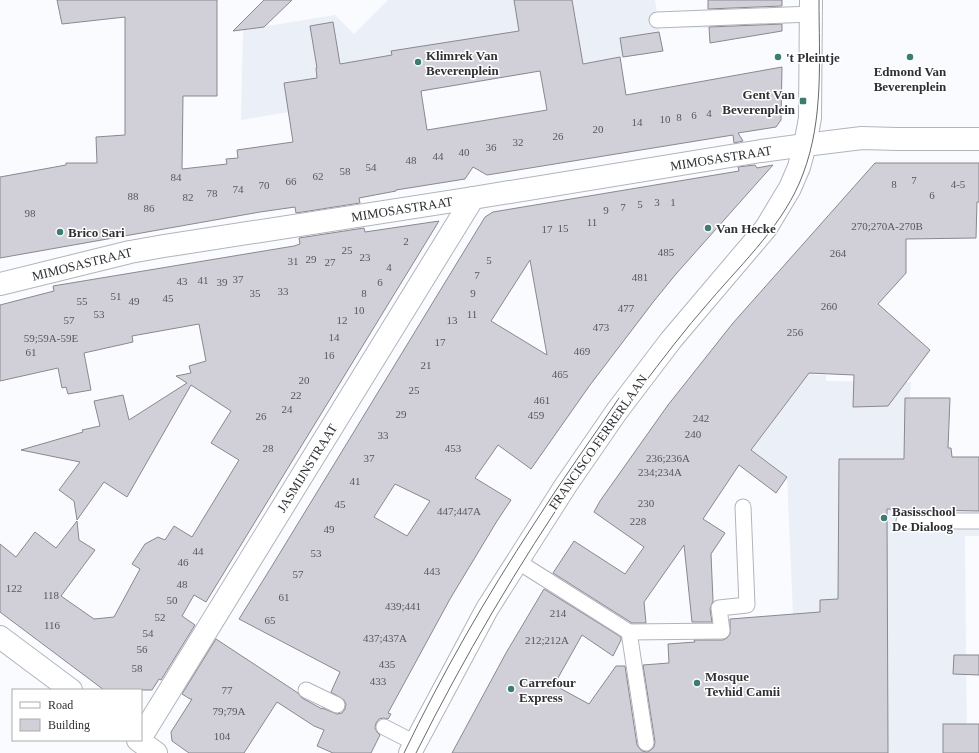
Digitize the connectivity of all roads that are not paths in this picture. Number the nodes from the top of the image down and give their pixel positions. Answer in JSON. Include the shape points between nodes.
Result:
{"nodes":[{"id":1,"x":811,"y":7,"type":"edge"},
{"id":2,"x":657,"y":20,"type":"dead end"},
{"id":3,"x":979,"y":139,"type":"edge"},
{"id":4,"x":805,"y":145,"type":"junction"},
{"id":5,"x":473,"y":198,"type":"junction"},
{"id":6,"x":0,"y":284,"type":"edge"},
{"id":7,"x":743,"y":507,"type":"dead end"},
{"id":8,"x":904,"y":521,"type":"dead end"},
{"id":9,"x":979,"y":521,"type":"edge"},
{"id":10,"x":517,"y":561,"type":"junction"},
{"id":11,"x":629,"y":632,"type":"junction"},
{"id":12,"x":0,"y":637,"type":"edge"},
{"id":13,"x":70,"y":689,"type":"edge"},
{"id":14,"x":306,"y":690,"type":"dead end"},
{"id":15,"x":337,"y":705,"type":"dead end"},
{"id":16,"x":384,"y":727,"type":"dead end"},
{"id":17,"x":143,"y":742,"type":"edge"},
{"id":18,"x":646,"y":742,"type":"dead end"},
{"id":19,"x":413,"y":748,"type":"edge"}],
"edges":[{"from":1,"to":2,"type":"lane"},
{"from":1,"to":4,"type":"street","via":[[811,100]]},
{"from":3,"to":4,"type":"street","via":[[862,138]]},
{"from":4,"to":5,"type":"street","name":"MIMOSASTRAAT"},
{"from":4,"to":10,"type":"street","name":"FRANCISCO FERRERLAAN","via":[[790,188],[766,228],[671,340],[617,411]]},
{"from":5,"to":6,"type":"street","name":"MIMOSASTRAAT","via":[[130,252]]},
{"from":5,"to":17,"type":"street","name":"JASMIJNSTRAAT"},
{"from":7,"to":11,"type":"lane","via":[[746,605],[719,608],[722,631]]},
{"from":8,"to":9,"type":"lane"},
{"from":10,"to":11,"type":"lane"},
{"from":10,"to":19,"type":"street","name":"FRANCISCO FERRERLAAN","via":[[487,609]]},
{"from":11,"to":18,"type":"lane"},
{"from":12,"to":13,"type":"street"},
{"from":14,"to":15,"type":"lane"},
{"from":16,"to":19,"type":"lane"}]}
